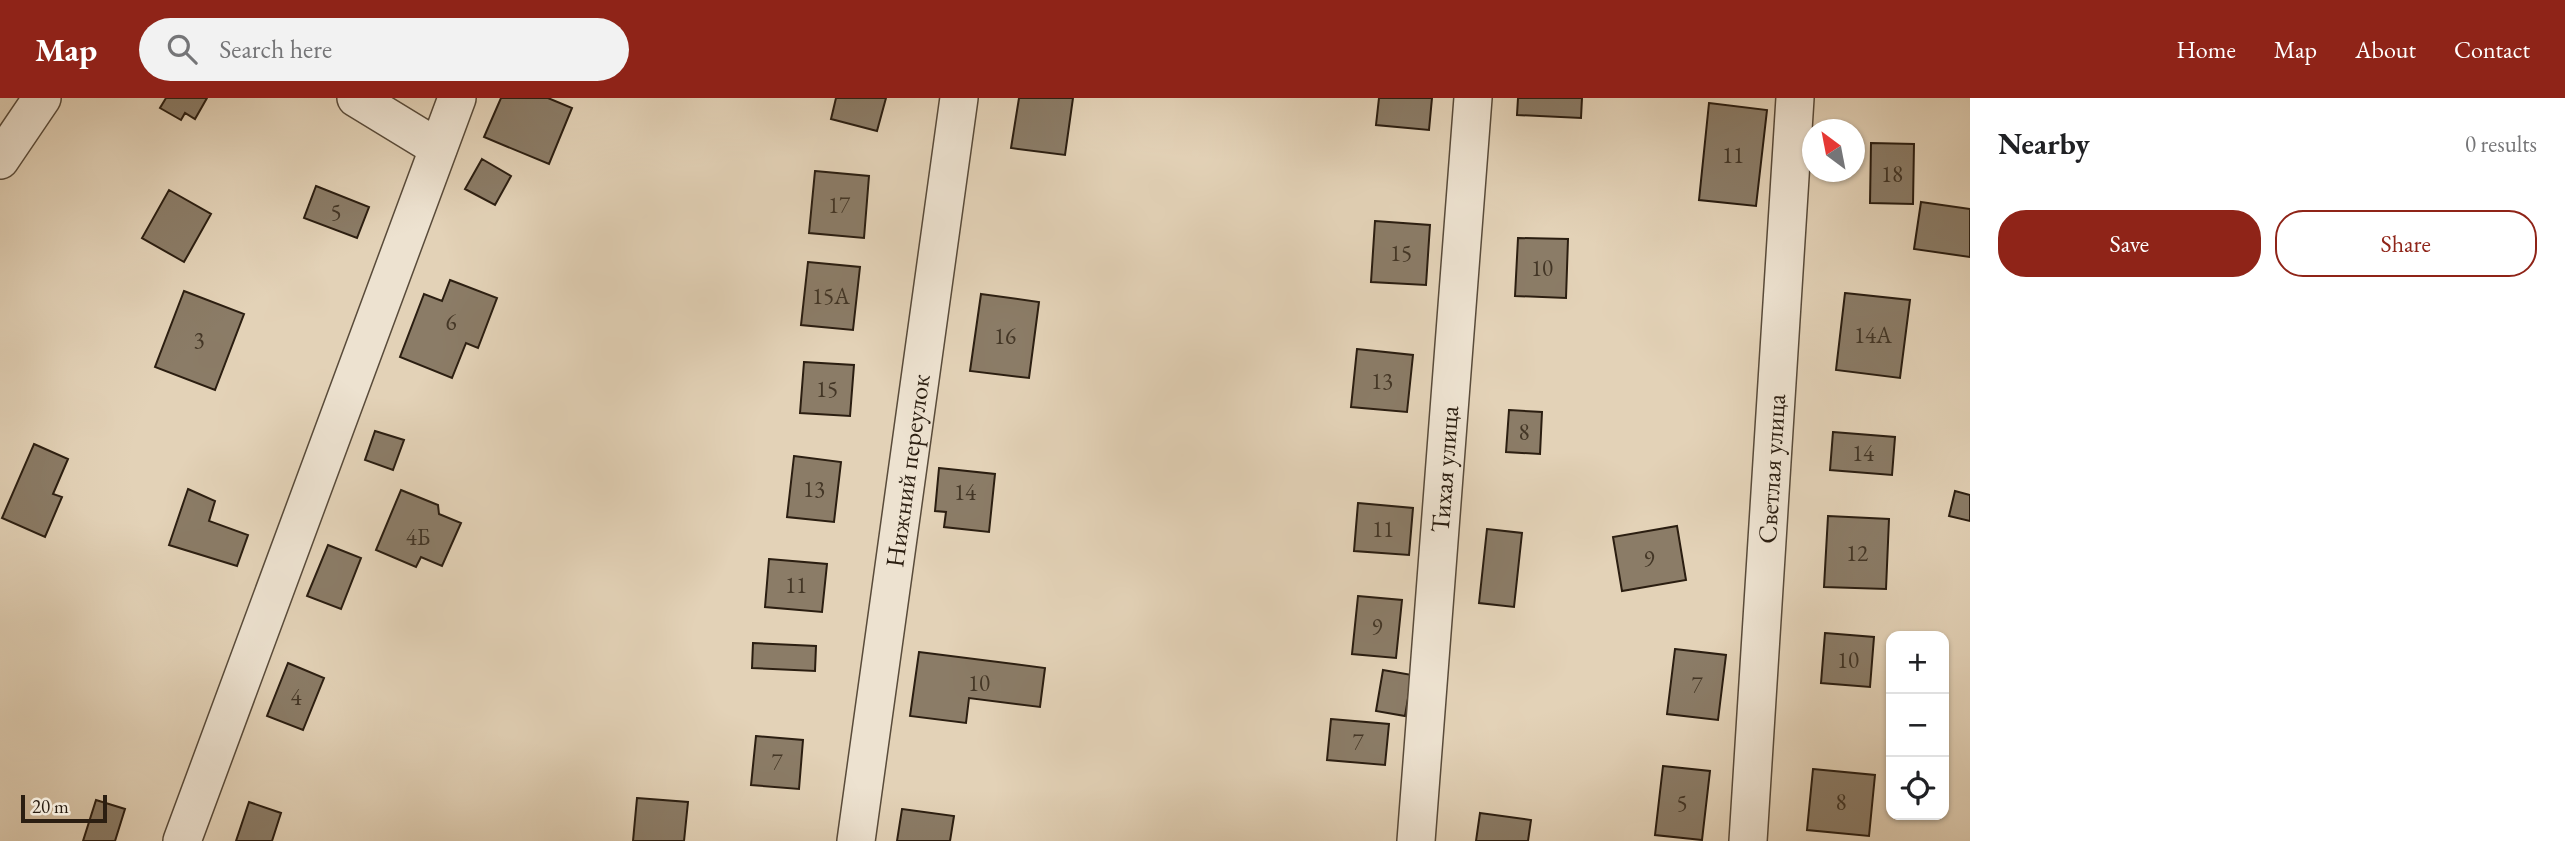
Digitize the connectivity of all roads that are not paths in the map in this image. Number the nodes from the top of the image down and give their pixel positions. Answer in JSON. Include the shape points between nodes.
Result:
{"nodes":[{"id":1,"x":42,"y":98,"type":"edge"},
{"id":2,"x":356,"y":98,"type":"edge"},
{"id":3,"x":457,"y":98,"type":"edge"},
{"id":4,"x":959,"y":98,"type":"edge"},
{"id":5,"x":1473,"y":98,"type":"edge"},
{"id":6,"x":1795,"y":98,"type":"edge"},
{"id":7,"x":438,"y":148,"type":"junction"},
{"id":8,"x":0,"y":160,"type":"edge"},
{"id":9,"x":182,"y":841,"type":"edge"},
{"id":10,"x":856,"y":841,"type":"edge"},
{"id":11,"x":1416,"y":841,"type":"edge"},
{"id":12,"x":1748,"y":841,"type":"edge"}],
"edges":[{"from":1,"to":8,"type":"street"},
{"from":2,"to":7,"type":"street"},
{"from":3,"to":7,"type":"street"},
{"from":4,"to":10,"type":"street","name":"Нижний переулок"},
{"from":5,"to":11,"type":"street","name":"Тихая улица"},
{"from":6,"to":12,"type":"street","name":"Светлая улица"},
{"from":7,"to":9,"type":"street"}]}
